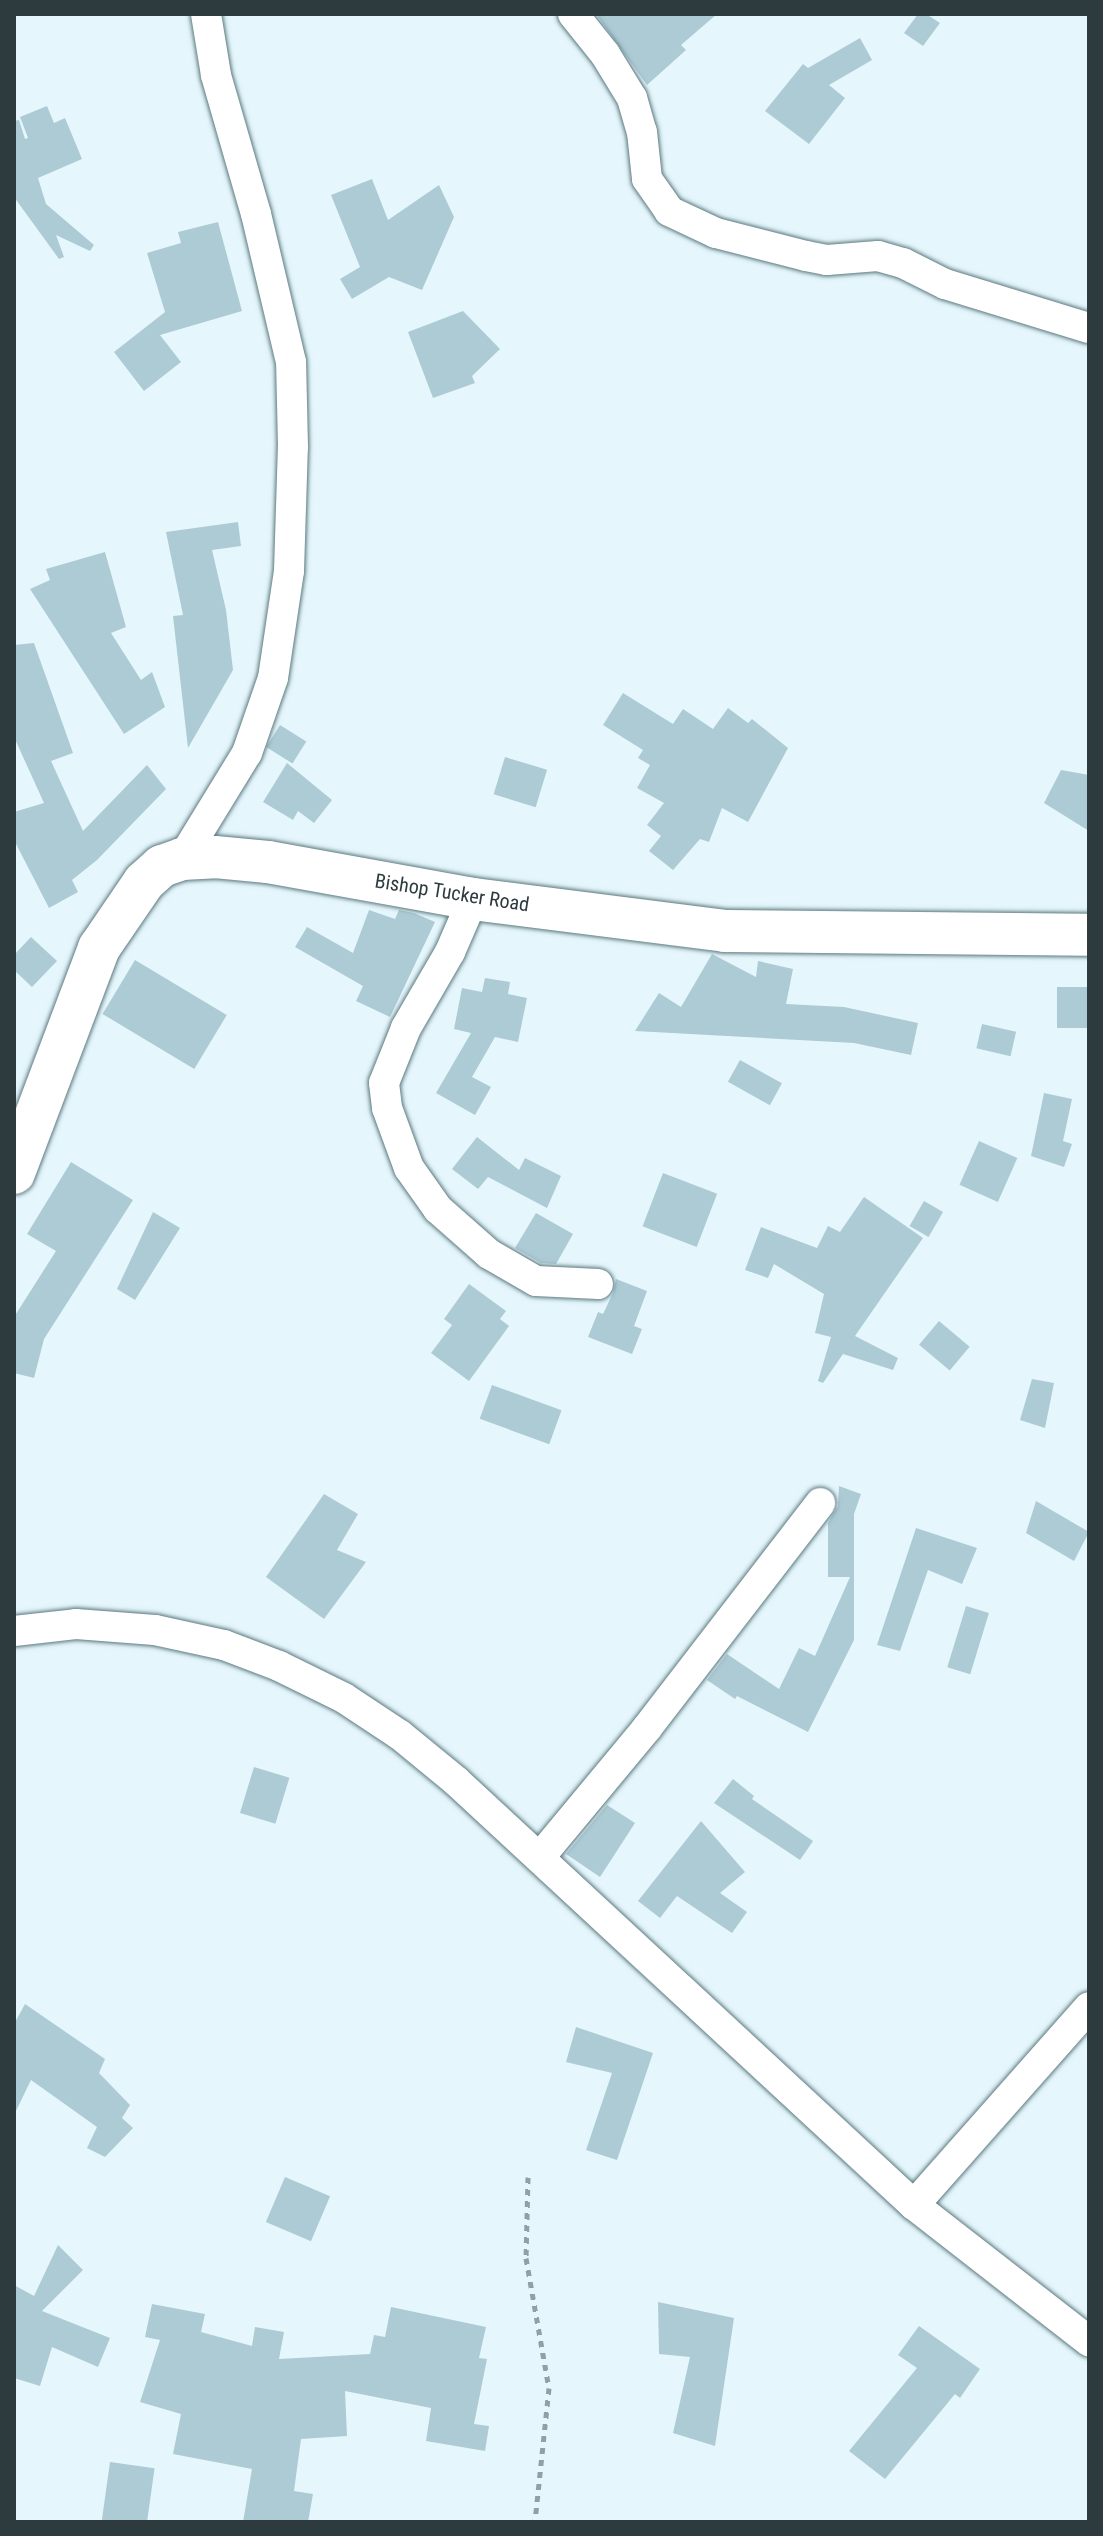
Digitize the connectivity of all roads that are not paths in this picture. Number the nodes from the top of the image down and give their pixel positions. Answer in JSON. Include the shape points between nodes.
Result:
{"nodes":[{"id":1,"x":573,"y":14,"type":"edge"},
{"id":2,"x":207,"y":15,"type":"edge"},
{"id":3,"x":1089,"y":328,"type":"edge"},
{"id":4,"x":182,"y":859,"type":"junction"},
{"id":5,"x":473,"y":899,"type":"junction"},
{"id":6,"x":1089,"y":935,"type":"edge"},
{"id":7,"x":22,"y":1129,"type":"edge"},
{"id":8,"x":14,"y":1173,"type":"edge"},
{"id":9,"x":598,"y":1284,"type":"dead end"},
{"id":10,"x":820,"y":1503,"type":"dead end"},
{"id":11,"x":14,"y":1631,"type":"edge"},
{"id":12,"x":540,"y":1857,"type":"junction"},
{"id":13,"x":1089,"y":2007,"type":"edge"},
{"id":14,"x":914,"y":2205,"type":"junction"},
{"id":15,"x":1089,"y":2341,"type":"edge"}],
"edges":[{"from":1,"to":3,"type":"street","via":[[632,98],[647,179],[669,211],[716,233],[806,256],[878,256],[945,284]]},
{"from":2,"to":4,"type":"street","via":[[216,75],[291,362],[293,447],[289,571],[273,678],[247,753]]},
{"from":4,"to":5,"type":"main road","name":"Bishop Tucker Road","via":[[268,862]]},
{"from":4,"to":7,"type":"main road","name":"Bishop Tucker Road","via":[[162,866],[144,882],[99,948]]},
{"from":5,"to":6,"type":"main road","name":"Bishop Tucker Road","via":[[725,931]]},
{"from":5,"to":9,"type":"street","via":[[389,1069],[384,1083],[387,1108],[409,1168],[430,1199],[489,1254],[536,1281]]},
{"from":7,"to":8,"type":"main road","name":"Bishop Tucker Road"},
{"from":10,"to":12,"type":"street"},
{"from":11,"to":12,"type":"street","via":[[76,1624],[155,1630],[224,1645],[279,1666],[344,1698],[400,1735]]},
{"from":12,"to":14,"type":"street"},
{"from":13,"to":14,"type":"street"},
{"from":14,"to":15,"type":"street"}]}
